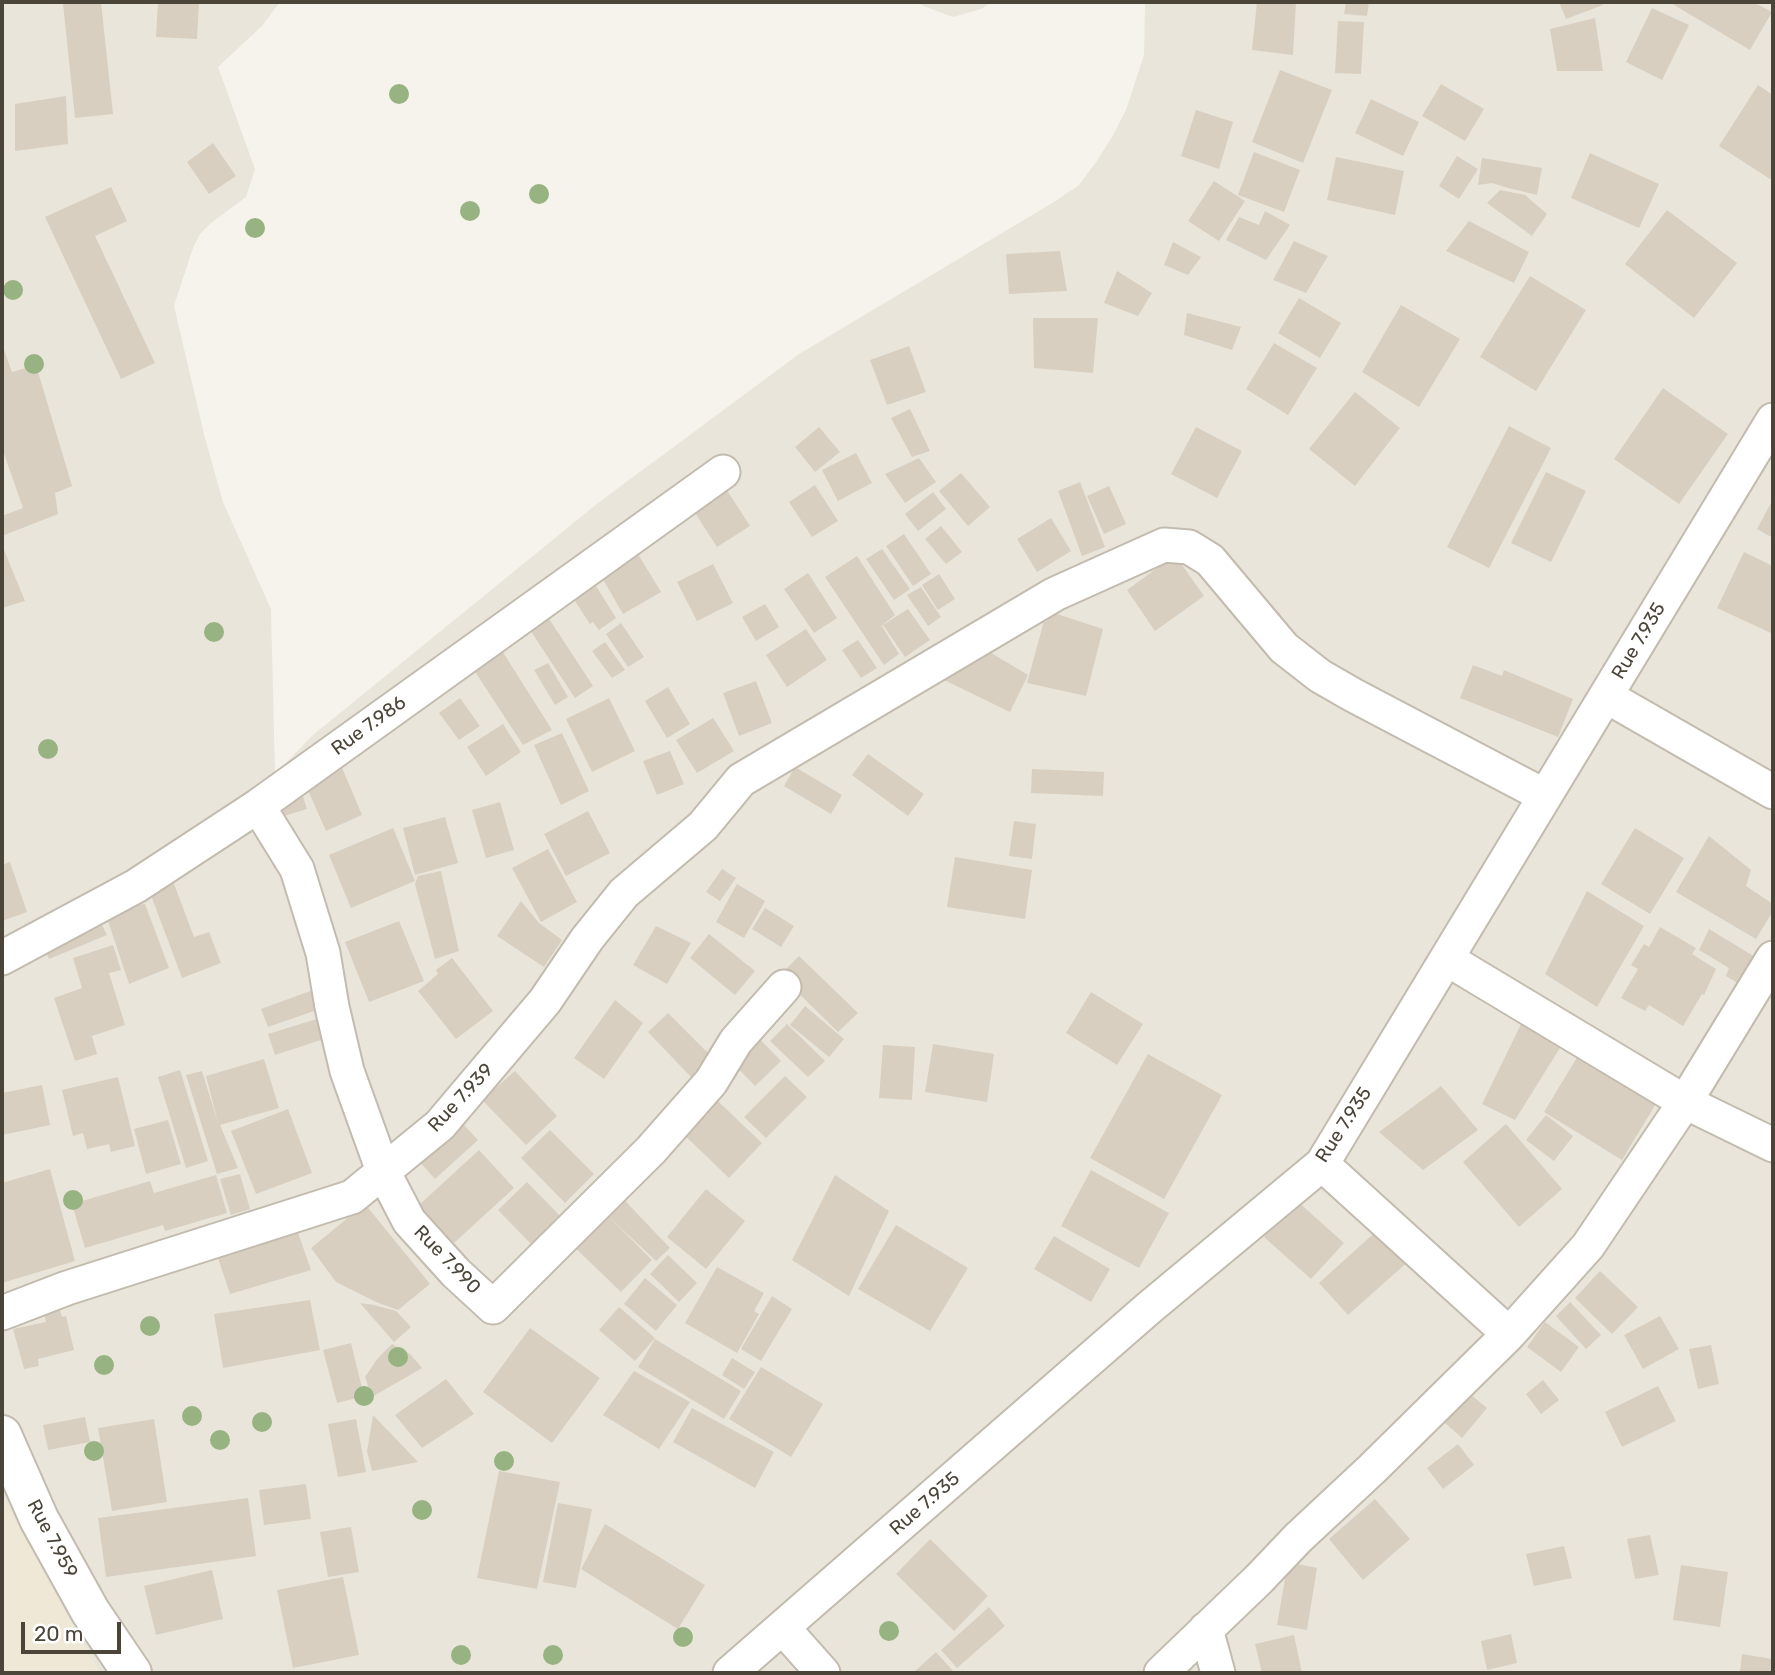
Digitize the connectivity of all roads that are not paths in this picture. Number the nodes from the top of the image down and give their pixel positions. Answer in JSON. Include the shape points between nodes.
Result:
{"nodes":[{"id":1,"x":1773,"y":422,"type":"edge"},
{"id":2,"x":723,"y":472,"type":"dead end"},
{"id":3,"x":1606,"y":696,"type":"junction"},
{"id":4,"x":1773,"y":792,"type":"edge"},
{"id":5,"x":1545,"y":796,"type":"junction"},
{"id":6,"x":258,"y":806,"type":"junction"},
{"id":7,"x":2,"y":958,"type":"edge"},
{"id":8,"x":1773,"y":958,"type":"edge"},
{"id":9,"x":1447,"y":959,"type":"junction"},
{"id":10,"x":784,"y":987,"type":"dead end"},
{"id":11,"x":1685,"y":1102,"type":"junction"},
{"id":12,"x":1773,"y":1145,"type":"edge"},
{"id":13,"x":1322,"y":1164,"type":"junction"},
{"id":14,"x":383,"y":1171,"type":"junction"},
{"id":15,"x":2,"y":1313,"type":"edge"},
{"id":16,"x":1509,"y":1334,"type":"junction"},
{"id":17,"x":2,"y":1435,"type":"edge"},
{"id":18,"x":783,"y":1628,"type":"junction"},
{"id":19,"x":1206,"y":1629,"type":"junction"},
{"id":20,"x":132,"y":1673,"type":"edge"},
{"id":21,"x":730,"y":1673,"type":"edge"},
{"id":22,"x":824,"y":1673,"type":"edge"},
{"id":23,"x":1161,"y":1673,"type":"edge"},
{"id":24,"x":1218,"y":1673,"type":"edge"}],
"edges":[{"from":1,"to":3,"type":"street","name":"Rue 7.935"},
{"from":2,"to":6,"type":"street","name":"Rue 7.986"},
{"from":3,"to":4,"type":"street"},
{"from":3,"to":5,"type":"street","name":"Rue 7.935"},
{"from":5,"to":9,"type":"street","name":"Rue 7.935"},
{"from":5,"to":14,"type":"street","name":"Rue 7.939","via":[[1320,676],[1284,648],[1210,560],[1189,547],[1164,545],[1055,594],[741,780],[703,826],[624,893],[545,1001],[440,1125]]},
{"from":6,"to":7,"type":"street","name":"Rue 7.986","via":[[136,886]]},
{"from":6,"to":14,"type":"street","name":"Rue 7.990","via":[[297,869],[323,953],[347,1071]]},
{"from":8,"to":11,"type":"street"},
{"from":9,"to":11,"type":"street"},
{"from":9,"to":13,"type":"street","name":"Rue 7.935"},
{"from":10,"to":14,"type":"street","name":"Rue 7.990","via":[[651,1150],[493,1307],[409,1221]]},
{"from":11,"to":12,"type":"street"},
{"from":11,"to":16,"type":"street","via":[[1588,1246]]},
{"from":13,"to":16,"type":"street"},
{"from":13,"to":18,"type":"street","name":"Rue 7.935","via":[[1150,1307]]},
{"from":14,"to":15,"type":"street","name":"Rue 7.939","via":[[352,1197]]},
{"from":16,"to":19,"type":"street"},
{"from":17,"to":20,"type":"street","name":"Rue 7.959","via":[[40,1519],[90,1611]]},
{"from":18,"to":21,"type":"street","name":"Rue 7.935"},
{"from":18,"to":22,"type":"street"},
{"from":19,"to":23,"type":"street"},
{"from":19,"to":24,"type":"street"}]}
